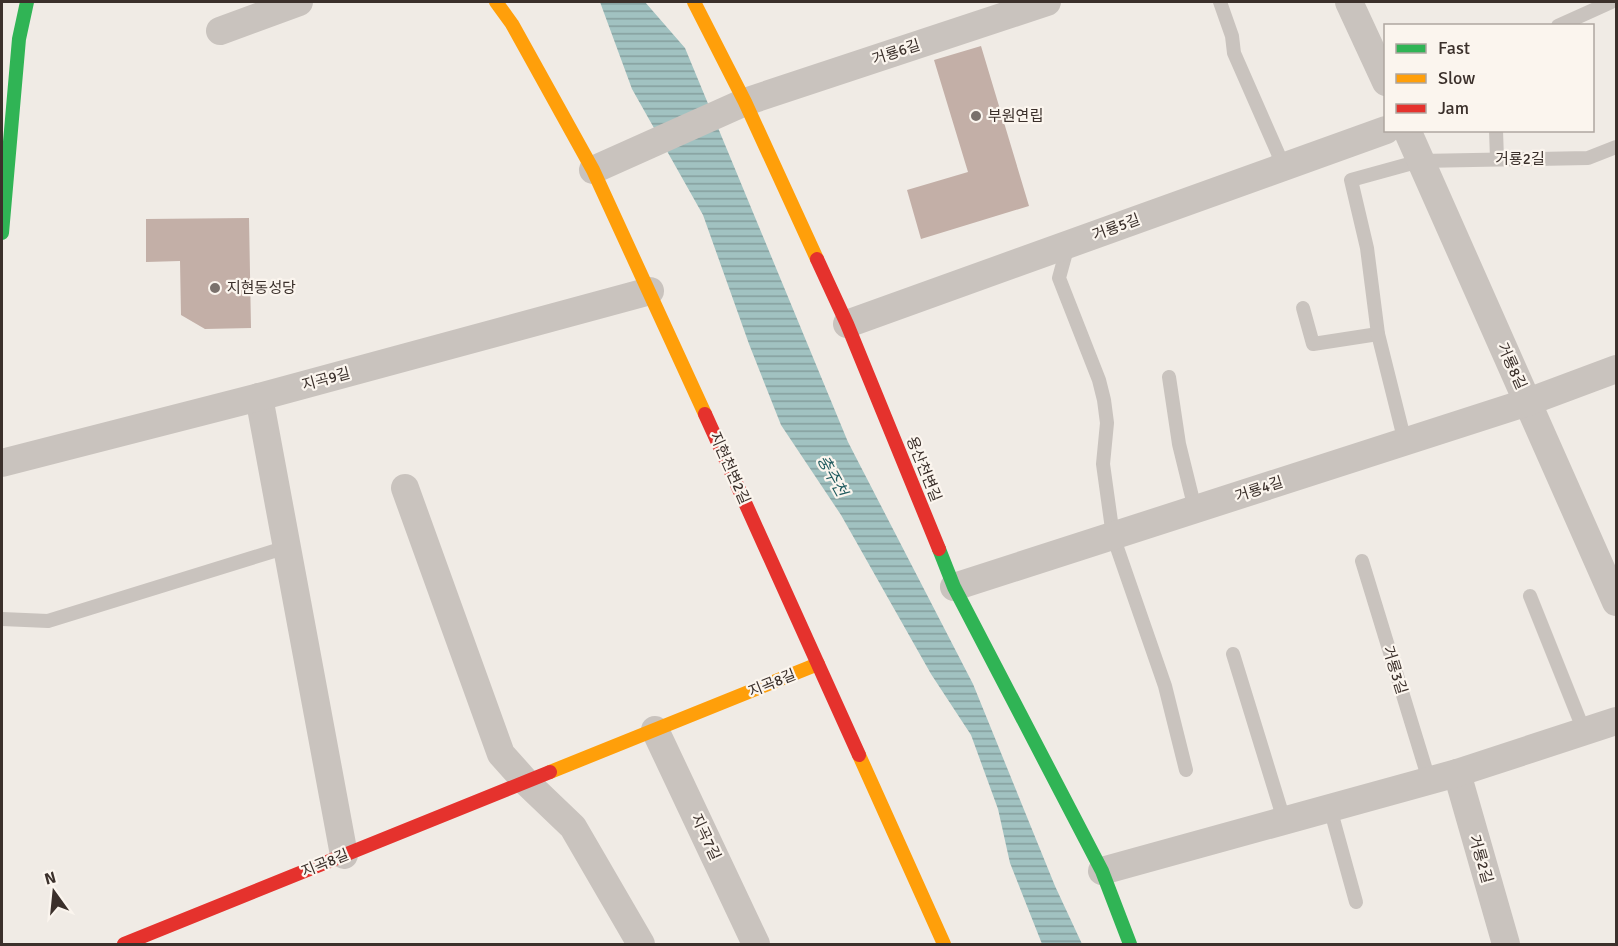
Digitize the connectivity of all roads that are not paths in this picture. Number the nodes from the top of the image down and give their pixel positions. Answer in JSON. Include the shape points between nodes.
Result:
{"nodes":[{"id":1,"x":27,"y":2,"type":"edge"},
{"id":2,"x":299,"y":2,"type":"edge"},
{"id":3,"x":496,"y":2,"type":"edge"},
{"id":4,"x":694,"y":2,"type":"edge"},
{"id":5,"x":1047,"y":2,"type":"edge"},
{"id":6,"x":1220,"y":2,"type":"edge"},
{"id":7,"x":1350,"y":2,"type":"edge"},
{"id":8,"x":1611,"y":2,"type":"edge"},
{"id":9,"x":1562,"y":24,"type":"edge"},
{"id":10,"x":220,"y":32,"type":"dead end"},
{"id":11,"x":1384,"y":78,"type":"edge"},
{"id":12,"x":745,"y":102,"type":"junction"},
{"id":13,"x":1384,"y":131,"type":"edge"},
{"id":14,"x":1408,"y":132,"type":"edge"},
{"id":15,"x":1496,"y":132,"type":"edge"},
{"id":16,"x":1617,"y":147,"type":"edge"},
{"id":17,"x":1497,"y":159,"type":"junction"},
{"id":18,"x":1420,"y":161,"type":"junction"},
{"id":19,"x":1284,"y":167,"type":"junction"},
{"id":20,"x":593,"y":170,"type":"junction"},
{"id":21,"x":2,"y":233,"type":"edge"},
{"id":22,"x":1068,"y":245,"type":"junction"},
{"id":23,"x":650,"y":291,"type":"junction"},
{"id":24,"x":1303,"y":308,"type":"dead end"},
{"id":25,"x":848,"y":324,"type":"junction"},
{"id":26,"x":1378,"y":334,"type":"junction"},
{"id":27,"x":1617,"y":369,"type":"edge"},
{"id":28,"x":1169,"y":377,"type":"dead end"},
{"id":29,"x":259,"y":397,"type":"junction"},
{"id":30,"x":1528,"y":402,"type":"junction"},
{"id":31,"x":1405,"y":442,"type":"junction"},
{"id":32,"x":2,"y":463,"type":"edge"},
{"id":33,"x":405,"y":488,"type":"dead end"},
{"id":34,"x":1195,"y":509,"type":"junction"},
{"id":35,"x":1113,"y":536,"type":"junction"},
{"id":36,"x":287,"y":546,"type":"junction"},
{"id":37,"x":1362,"y":561,"type":"dead end"},
{"id":38,"x":954,"y":587,"type":"junction"},
{"id":39,"x":1530,"y":596,"type":"dead end"},
{"id":40,"x":1617,"y":602,"type":"edge"},
{"id":41,"x":2,"y":619,"type":"edge"},
{"id":42,"x":1233,"y":654,"type":"dead end"},
{"id":43,"x":818,"y":664,"type":"junction"},
{"id":44,"x":1617,"y":721,"type":"edge"},
{"id":45,"x":655,"y":730,"type":"junction"},
{"id":46,"x":1584,"y":731,"type":"junction"},
{"id":47,"x":1186,"y":770,"type":"dead end"},
{"id":48,"x":1457,"y":772,"type":"junction"},
{"id":49,"x":1429,"y":780,"type":"junction"},
{"id":50,"x":526,"y":782,"type":"junction"},
{"id":51,"x":1330,"y":808,"type":"junction"},
{"id":52,"x":1284,"y":820,"type":"junction"},
{"id":53,"x":344,"y":855,"type":"junction"},
{"id":54,"x":1102,"y":871,"type":"junction"},
{"id":55,"x":1356,"y":902,"type":"dead end"},
{"id":56,"x":124,"y":945,"type":"edge"},
{"id":57,"x":641,"y":945,"type":"edge"},
{"id":58,"x":756,"y":945,"type":"edge"},
{"id":59,"x":944,"y":945,"type":"edge"},
{"id":60,"x":1130,"y":945,"type":"edge"},
{"id":61,"x":1506,"y":945,"type":"edge"}],
"edges":[{"from":1,"to":21,"type":"street"},
{"from":2,"to":10,"type":"street"},
{"from":3,"to":20,"type":"street","name":"지현천변2길"},
{"from":4,"to":12,"type":"street","name":"용산천변길"},
{"from":5,"to":12,"type":"street","name":"거룡6길"},
{"from":6,"to":19,"type":"lane","via":[[1234,53]]},
{"from":7,"to":11,"type":"street"},
{"from":8,"to":9,"type":"lane"},
{"from":12,"to":20,"type":"street","name":"거룡6길"},
{"from":12,"to":25,"type":"street","name":"용산천변길"},
{"from":13,"to":19,"type":"street","name":"거룡5길"},
{"from":14,"to":18,"type":"street","name":"거룡8길"},
{"from":15,"to":17,"type":"lane"},
{"from":16,"to":17,"type":"lane","name":"거룡2길","via":[[1588,158]]},
{"from":17,"to":18,"type":"lane","name":"거룡2길"},
{"from":18,"to":26,"type":"lane","via":[[1351,180],[1367,249]]},
{"from":18,"to":30,"type":"street","name":"거룡8길"},
{"from":19,"to":22,"type":"street","name":"거룡5길"},
{"from":20,"to":23,"type":"street","name":"지현천변2길"},
{"from":22,"to":25,"type":"street","name":"거룡5길"},
{"from":22,"to":35,"type":"lane","via":[[1059,278],[1104,400],[1107,423],[1103,464]]},
{"from":23,"to":29,"type":"street","name":"지곡9길"},
{"from":23,"to":43,"type":"street","name":"지현천변2길"},
{"from":24,"to":26,"type":"lane","via":[[1313,344]]},
{"from":25,"to":38,"type":"street","name":"용산천변길"},
{"from":26,"to":31,"type":"lane"},
{"from":27,"to":30,"type":"street","name":"거룡4길"},
{"from":28,"to":34,"type":"lane","via":[[1179,444]]},
{"from":29,"to":32,"type":"street","name":"지곡9길"},
{"from":29,"to":36,"type":"street"},
{"from":30,"to":31,"type":"street","name":"거룡4길"},
{"from":30,"to":40,"type":"street","name":"거룡8길"},
{"from":31,"to":34,"type":"street","name":"거룡4길"},
{"from":33,"to":50,"type":"street","via":[[501,754]]},
{"from":34,"to":35,"type":"street","name":"거룡4길"},
{"from":35,"to":38,"type":"street","name":"거룡4길"},
{"from":35,"to":47,"type":"lane","via":[[1165,686]]},
{"from":36,"to":41,"type":"lane","via":[[48,621]]},
{"from":36,"to":53,"type":"street"},
{"from":37,"to":49,"type":"lane","name":"거룡3길"},
{"from":38,"to":54,"type":"street","name":"용산천변길"},
{"from":39,"to":46,"type":"lane"},
{"from":42,"to":52,"type":"lane"},
{"from":43,"to":45,"type":"street","name":"지곡8길"},
{"from":43,"to":59,"type":"street","name":"지현천변2길"},
{"from":44,"to":46,"type":"street"},
{"from":45,"to":50,"type":"street","name":"지곡8길"},
{"from":45,"to":58,"type":"street","name":"지곡7길"},
{"from":46,"to":48,"type":"street"},
{"from":48,"to":49,"type":"street"},
{"from":48,"to":61,"type":"street","name":"거룡2길"},
{"from":49,"to":51,"type":"street"},
{"from":50,"to":53,"type":"street","name":"지곡8길"},
{"from":50,"to":57,"type":"street","via":[[573,827]]},
{"from":51,"to":52,"type":"street"},
{"from":51,"to":55,"type":"lane"},
{"from":52,"to":54,"type":"street"},
{"from":53,"to":56,"type":"street","name":"지곡8길"},
{"from":54,"to":60,"type":"street","name":"용산천변길"}]}
